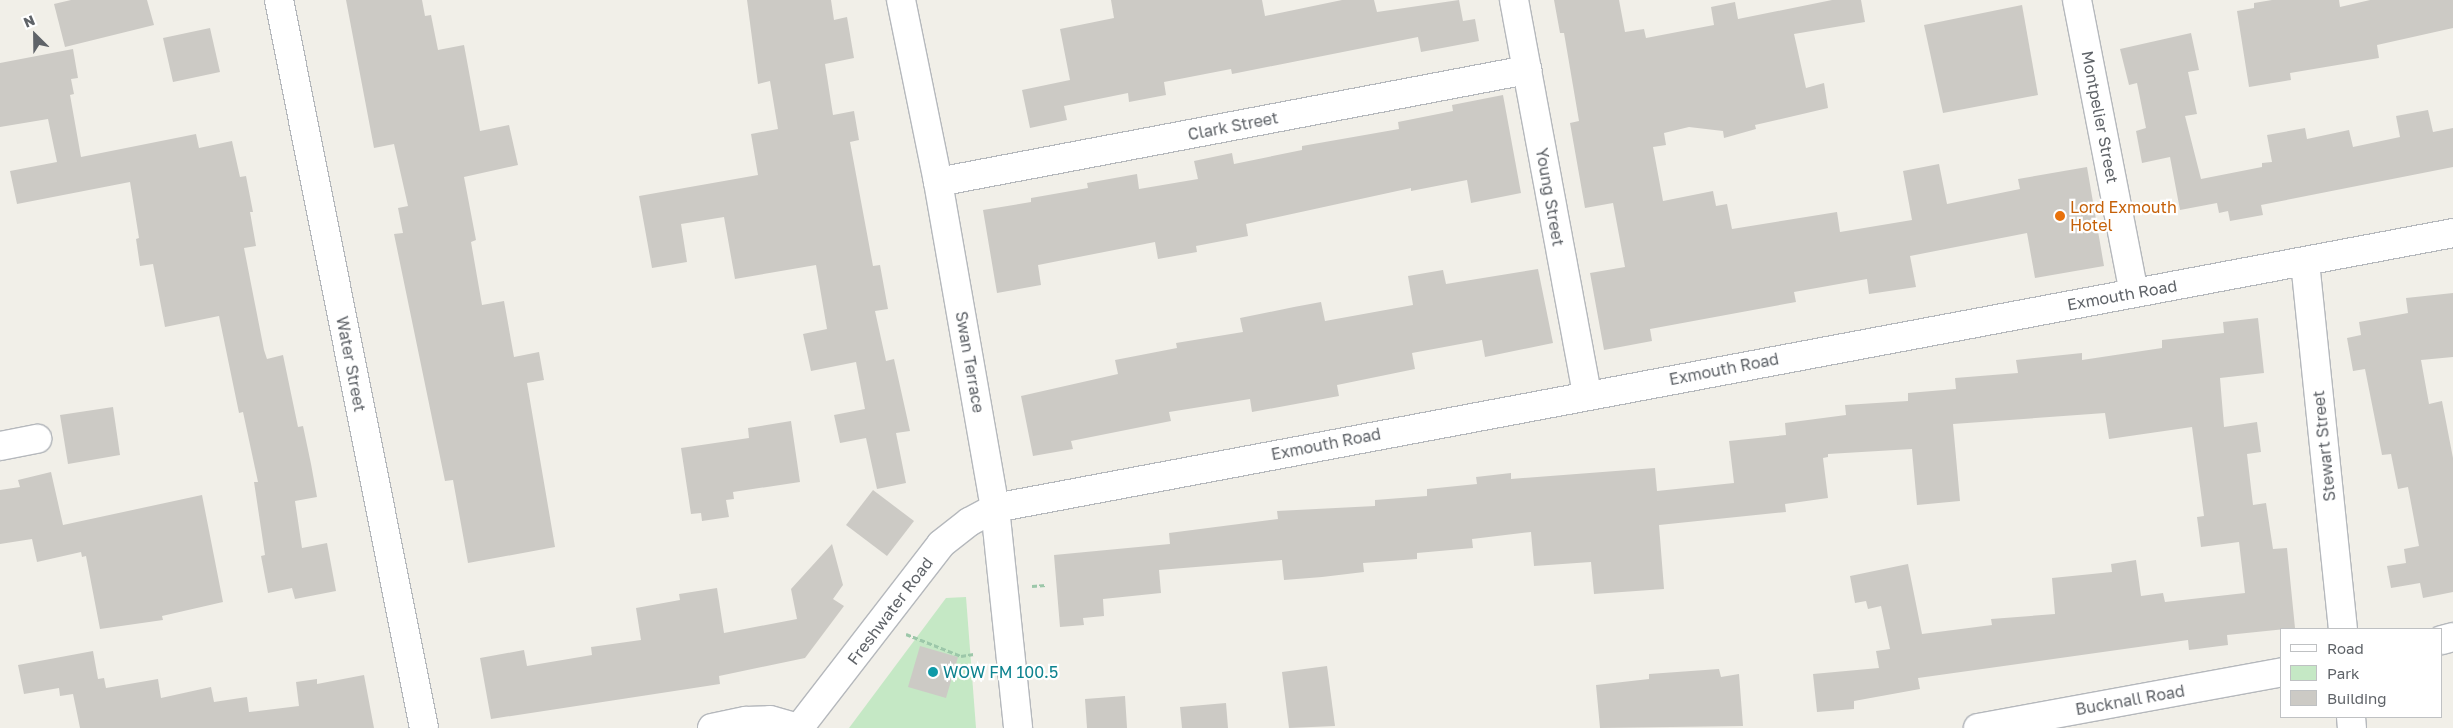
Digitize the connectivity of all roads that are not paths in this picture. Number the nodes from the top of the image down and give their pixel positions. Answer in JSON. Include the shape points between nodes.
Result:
{"nodes":[{"id":1,"x":279,"y":0,"type":"edge"},
{"id":2,"x":901,"y":0,"type":"edge"},
{"id":3,"x":1514,"y":0,"type":"edge"},
{"id":4,"x":2078,"y":0,"type":"edge"},
{"id":5,"x":1527,"y":70,"type":"junction"},
{"id":6,"x":938,"y":182,"type":"junction"},
{"id":7,"x":2453,"y":233,"type":"edge"},
{"id":8,"x":2305,"y":262,"type":"junction"},
{"id":9,"x":2134,"y":292,"type":"junction"},
{"id":10,"x":1587,"y":394,"type":"junction"},
{"id":11,"x":37,"y":439,"type":"dead end"},
{"id":12,"x":0,"y":446,"type":"edge"},
{"id":13,"x":995,"y":508,"type":"junction"},
{"id":14,"x":2343,"y":628,"type":"edge"},
{"id":15,"x":2280,"y":672,"type":"edge"},
{"id":16,"x":424,"y":728,"type":"edge"},
{"id":17,"x":712,"y":728,"type":"edge"},
{"id":18,"x":798,"y":728,"type":"edge"},
{"id":19,"x":1018,"y":728,"type":"edge"},
{"id":20,"x":1978,"y":728,"type":"edge"}],
"edges":[{"from":1,"to":16,"type":"street","name":"Water Street"},
{"from":2,"to":6,"type":"street","name":"Swan Terrace"},
{"from":3,"to":5,"type":"street","name":"Young Street"},
{"from":4,"to":9,"type":"street","name":"Montpelier Street"},
{"from":5,"to":6,"type":"street","name":"Clark Street"},
{"from":5,"to":10,"type":"street","name":"Young Street"},
{"from":6,"to":13,"type":"street","name":"Swan Terrace"},
{"from":7,"to":8,"type":"street","name":"Exmouth Road"},
{"from":8,"to":9,"type":"street","name":"Exmouth Road"},
{"from":8,"to":14,"type":"street","name":"Stewart Street"},
{"from":9,"to":10,"type":"street","name":"Exmouth Road"},
{"from":10,"to":13,"type":"street","name":"Exmouth Road"},
{"from":11,"to":12,"type":"street"},
{"from":13,"to":18,"type":"street","name":"Freshwater Road","via":[[969,522],[941,544]]},
{"from":13,"to":19,"type":"street","name":"Swan Terrace"},
{"from":15,"to":20,"type":"street","name":"Bucknall Road"},
{"from":17,"to":18,"type":"street","via":[[770,720]]}]}
